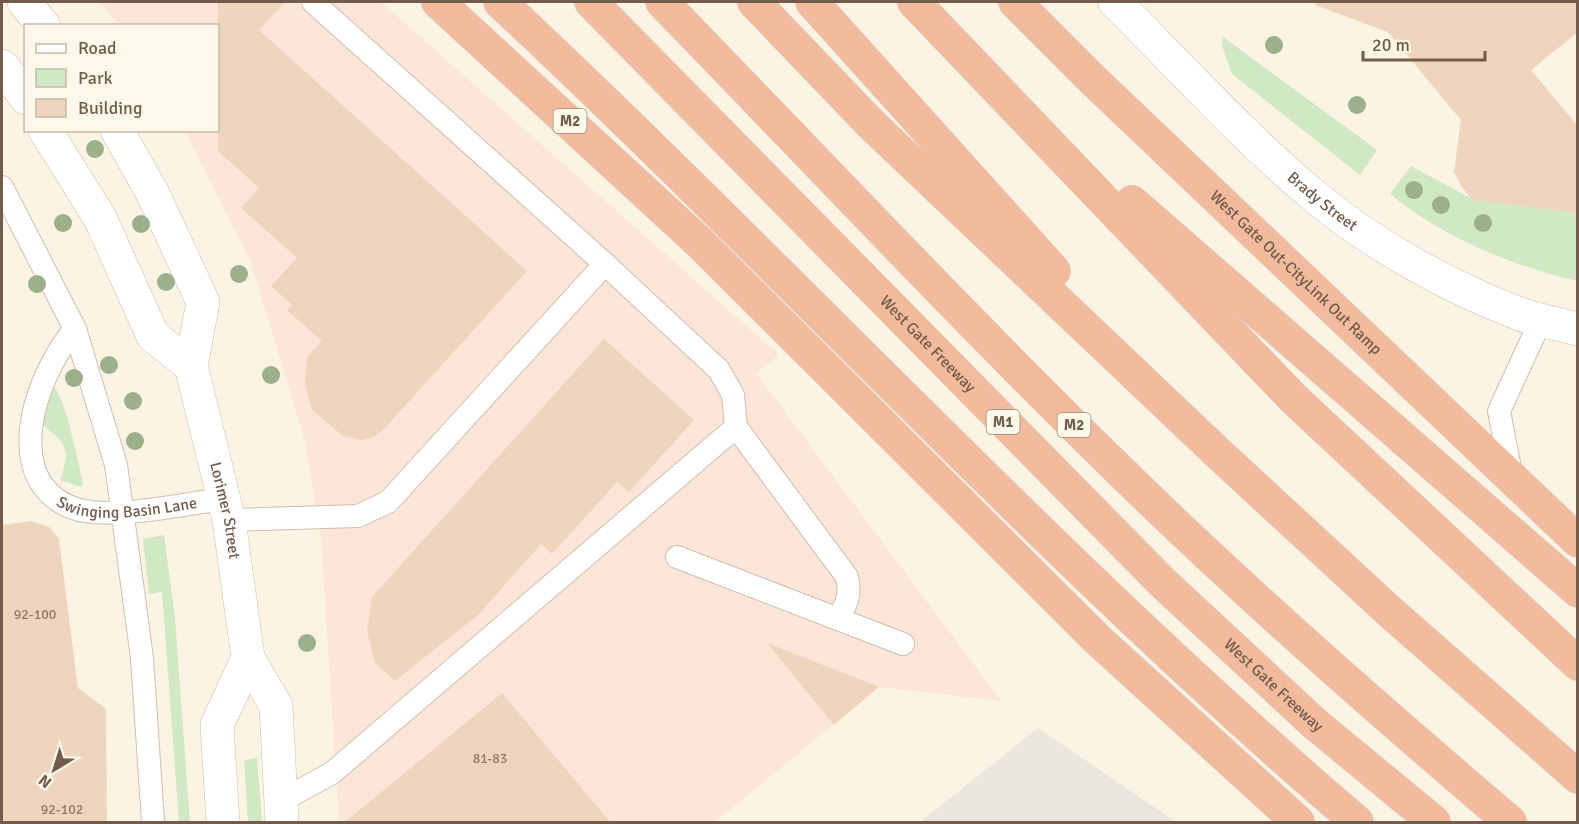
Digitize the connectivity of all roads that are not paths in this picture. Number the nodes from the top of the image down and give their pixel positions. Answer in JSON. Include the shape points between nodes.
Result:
{"nodes":[{"id":1,"x":24,"y":2,"type":"edge"},
{"id":2,"x":313,"y":2,"type":"edge"},
{"id":3,"x":438,"y":2,"type":"edge"},
{"id":4,"x":500,"y":2,"type":"edge"},
{"id":5,"x":521,"y":2,"type":"edge"},
{"id":6,"x":591,"y":2,"type":"edge"},
{"id":7,"x":662,"y":2,"type":"edge"},
{"id":8,"x":754,"y":2,"type":"edge"},
{"id":9,"x":812,"y":2,"type":"edge"},
{"id":10,"x":914,"y":2,"type":"edge"},
{"id":11,"x":1015,"y":2,"type":"edge"},
{"id":12,"x":1132,"y":7,"type":"edge"},
{"id":13,"x":42,"y":24,"type":"edge"},
{"id":14,"x":953,"y":44,"type":"junction"},
{"id":15,"x":2,"y":66,"type":"edge"},
{"id":16,"x":24,"y":95,"type":"edge"},
{"id":17,"x":625,"y":119,"type":"junction"},
{"id":18,"x":46,"y":132,"type":"edge"},
{"id":19,"x":118,"y":132,"type":"edge"},
{"id":20,"x":2,"y":187,"type":"edge"},
{"id":21,"x":605,"y":264,"type":"junction"},
{"id":22,"x":1541,"y":320,"type":"junction"},
{"id":23,"x":75,"y":329,"type":"junction"},
{"id":24,"x":1578,"y":329,"type":"edge"},
{"id":25,"x":191,"y":366,"type":"junction"},
{"id":26,"x":736,"y":427,"type":"junction"},
{"id":27,"x":1220,"y":455,"type":"junction"},
{"id":28,"x":1513,"y":481,"type":"junction"},
{"id":29,"x":227,"y":510,"type":"junction"},
{"id":30,"x":124,"y":511,"type":"junction"},
{"id":31,"x":1578,"y":541,"type":"edge"},
{"id":32,"x":677,"y":557,"type":"dead end"},
{"id":33,"x":1578,"y":591,"type":"edge"},
{"id":34,"x":838,"y":619,"type":"junction"},
{"id":35,"x":903,"y":644,"type":"dead end"},
{"id":36,"x":248,"y":658,"type":"junction"},
{"id":37,"x":1578,"y":664,"type":"edge"},
{"id":38,"x":1578,"y":777,"type":"edge"},
{"id":39,"x":280,"y":812,"type":"edge"},
{"id":40,"x":153,"y":822,"type":"edge"},
{"id":41,"x":223,"y":822,"type":"edge"},
{"id":42,"x":1298,"y":822,"type":"edge"},
{"id":43,"x":1357,"y":822,"type":"edge"},
{"id":44,"x":1434,"y":822,"type":"edge"},
{"id":45,"x":1510,"y":822,"type":"edge"}],
"edges":[{"from":1,"to":13,"type":"main road"},
{"from":2,"to":21,"type":"lane"},
{"from":3,"to":42,"type":"highway","number":"M2","via":[[699,242],[1098,640]]},
{"from":4,"to":17,"type":"highway"},
{"from":5,"to":17,"type":"highway"},
{"from":6,"to":44,"type":"highway","name":"West Gate Freeway","number":"M1","via":[[1162,582],[1314,723]]},
{"from":7,"to":45,"type":"highway","number":"M2","via":[[1110,461],[1318,657]]},
{"from":8,"to":27,"type":"highway","via":[[871,124]]},
{"from":9,"to":27,"type":"highway"},
{"from":10,"to":14,"type":"highway"},
{"from":11,"to":28,"type":"highway","name":"West Gate Out-CityLink Out Ramp"},
{"from":12,"to":22,"type":"main road","name":"Brady Street","via":[[1260,147],[1313,195],[1440,280]]},
{"from":14,"to":33,"type":"highway"},
{"from":14,"to":37,"type":"highway","via":[[1293,398]]},
{"from":15,"to":16,"type":"main road"},
{"from":17,"to":43,"type":"highway","via":[[1154,642]]},
{"from":18,"to":25,"type":"main road","via":[[100,218],[153,336]]},
{"from":19,"to":25,"type":"main road","name":"Lorimer Street","via":[[153,194],[203,302]]},
{"from":20,"to":23,"type":"lane"},
{"from":21,"to":26,"type":"lane","via":[[719,370],[733,395]]},
{"from":21,"to":29,"type":"lane","name":"Swinging Basin Lane","via":[[388,502],[358,516]]},
{"from":22,"to":24,"type":"main road","name":"Brady Street"},
{"from":22,"to":28,"type":"lane","via":[[1500,411]]},
{"from":23,"to":30,"type":"lane","via":[[116,465]]},
{"from":23,"to":30,"type":"lane","name":"Swinging Basin Lane","via":[[52,357],[30,400],[18,434],[18,463],[32,486],[54,501],[77,510]]},
{"from":25,"to":29,"type":"main road","name":"Lorimer Street"},
{"from":26,"to":34,"type":"lane","via":[[847,577],[848,601]]},
{"from":26,"to":39,"type":"lane","via":[[332,773]]},
{"from":27,"to":38,"type":"highway"},
{"from":28,"to":31,"type":"highway","name":"West Gate Out-CityLink Out Ramp"},
{"from":29,"to":30,"type":"lane","name":"Swinging Basin Lane"},
{"from":29,"to":36,"type":"main road","name":"Lorimer Street"},
{"from":30,"to":40,"type":"lane","via":[[142,658]]},
{"from":32,"to":34,"type":"lane"},
{"from":34,"to":35,"type":"lane"},
{"from":36,"to":39,"type":"main road","name":"Lorimer Street","via":[[276,706]]},
{"from":36,"to":41,"type":"main road","via":[[217,725]]}]}
